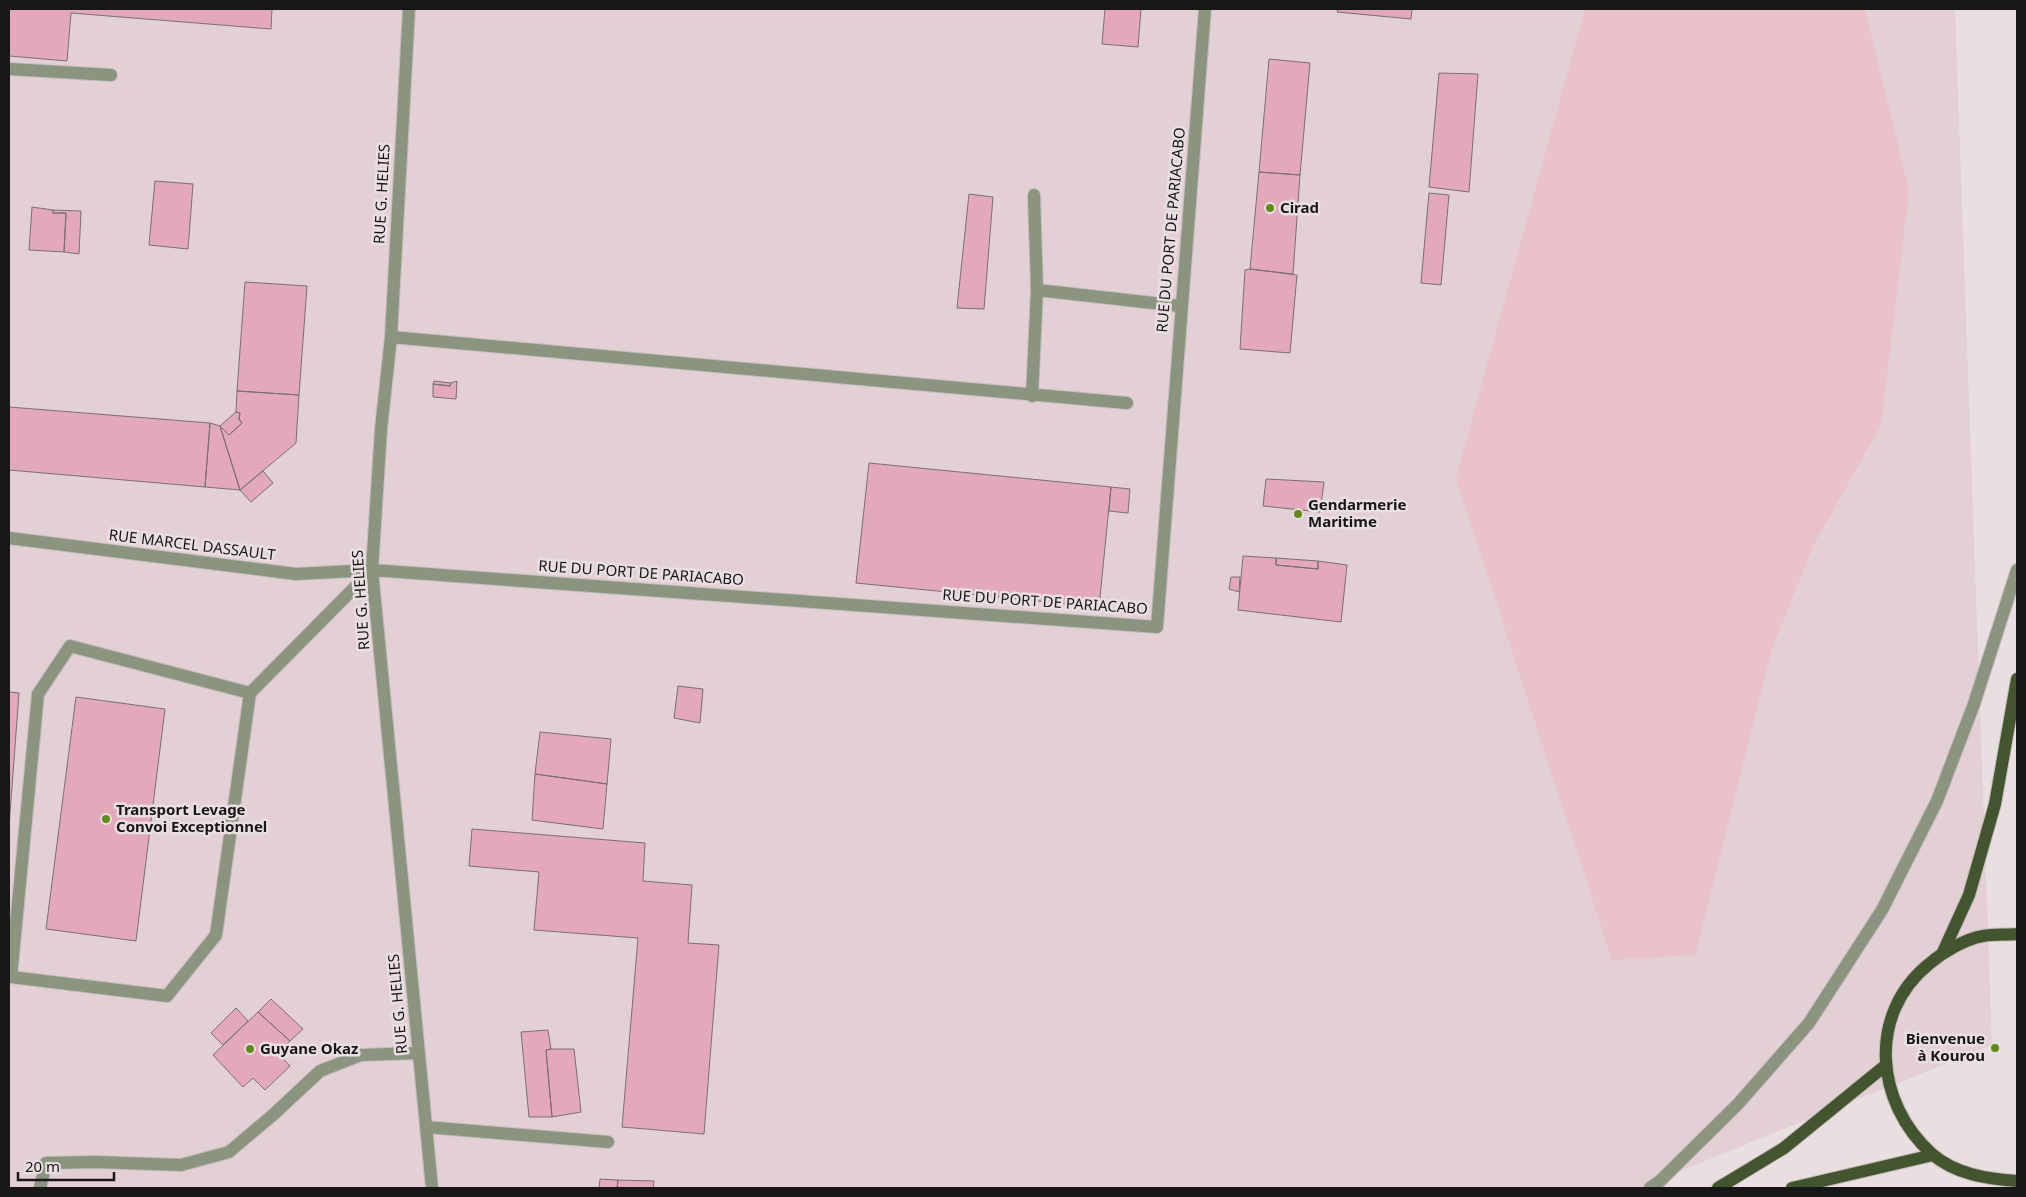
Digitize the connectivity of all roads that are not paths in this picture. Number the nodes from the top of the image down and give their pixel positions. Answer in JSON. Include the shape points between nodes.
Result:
{"nodes":[{"id":1,"x":408,"y":9,"type":"edge"},
{"id":2,"x":1205,"y":9,"type":"edge"},
{"id":3,"x":9,"y":69,"type":"edge"},
{"id":4,"x":110,"y":75,"type":"dead end"},
{"id":5,"x":1034,"y":195,"type":"dead end"},
{"id":6,"x":1037,"y":290,"type":"junction"},
{"id":7,"x":1180,"y":306,"type":"junction"},
{"id":8,"x":391,"y":337,"type":"junction"},
{"id":9,"x":1032,"y":396,"type":"junction"},
{"id":10,"x":1127,"y":404,"type":"dead end"},
{"id":11,"x":9,"y":538,"type":"edge"},
{"id":12,"x":372,"y":570,"type":"junction"},
{"id":13,"x":2017,"y":570,"type":"edge"},
{"id":14,"x":2017,"y":679,"type":"edge"},
{"id":15,"x":250,"y":693,"type":"junction"},
{"id":16,"x":2017,"y":934,"type":"edge"},
{"id":17,"x":1943,"y":952,"type":"junction"},
{"id":18,"x":419,"y":1053,"type":"junction"},
{"id":19,"x":1886,"y":1065,"type":"junction"},
{"id":20,"x":426,"y":1127,"type":"junction"},
{"id":21,"x":608,"y":1142,"type":"dead end"},
{"id":22,"x":1933,"y":1155,"type":"junction"},
{"id":23,"x":2017,"y":1181,"type":"edge"},
{"id":24,"x":40,"y":1188,"type":"edge"},
{"id":25,"x":432,"y":1188,"type":"edge"},
{"id":26,"x":1650,"y":1188,"type":"edge"},
{"id":27,"x":1718,"y":1188,"type":"edge"},
{"id":28,"x":1792,"y":1188,"type":"edge"}],
"edges":[{"from":1,"to":8,"type":"lane","name":"RUE G. HELIES"},
{"from":2,"to":7,"type":"lane","name":"RUE DU PORT DE PARIACABO"},
{"from":3,"to":4,"type":"lane"},
{"from":5,"to":6,"type":"lane"},
{"from":6,"to":7,"type":"lane"},
{"from":6,"to":9,"type":"lane"},
{"from":7,"to":12,"type":"lane","name":"RUE DU PORT DE PARIACABO","via":[[1156,627]]},
{"from":8,"to":9,"type":"lane"},
{"from":8,"to":12,"type":"lane","name":"RUE G. HELIES"},
{"from":9,"to":10,"type":"lane"},
{"from":11,"to":12,"type":"lane","name":"RUE MARCEL DASSAULT","via":[[296,574]]},
{"from":12,"to":15,"type":"lane"},
{"from":12,"to":18,"type":"lane","name":"RUE G. HELIES"},
{"from":13,"to":26,"type":"lane","via":[[1974,704],[1937,801],[1882,910],[1809,1023],[1738,1104]]},
{"from":14,"to":17,"type":"main road","via":[[1995,804],[1969,895]]},
{"from":15,"to":15,"type":"lane","via":[[70,646],[38,694],[11,977],[167,996],[216,935]]},
{"from":16,"to":17,"type":"main road","via":[[1982,936]]},
{"from":17,"to":19,"type":"main road","via":[[1905,989],[1887,1038]]},
{"from":18,"to":20,"type":"lane","name":"RUE G. HELIES"},
{"from":18,"to":24,"type":"lane","via":[[362,1055],[320,1071],[229,1152],[181,1165],[46,1163]]},
{"from":19,"to":22,"type":"main road","via":[[1893,1099],[1909,1130]]},
{"from":19,"to":27,"type":"main road","via":[[1784,1148]]},
{"from":20,"to":21,"type":"lane"},
{"from":20,"to":25,"type":"lane","name":"RUE G. HELIES"},
{"from":22,"to":23,"type":"main road","via":[[1959,1170],[1987,1179]]},
{"from":22,"to":28,"type":"main road"}]}
